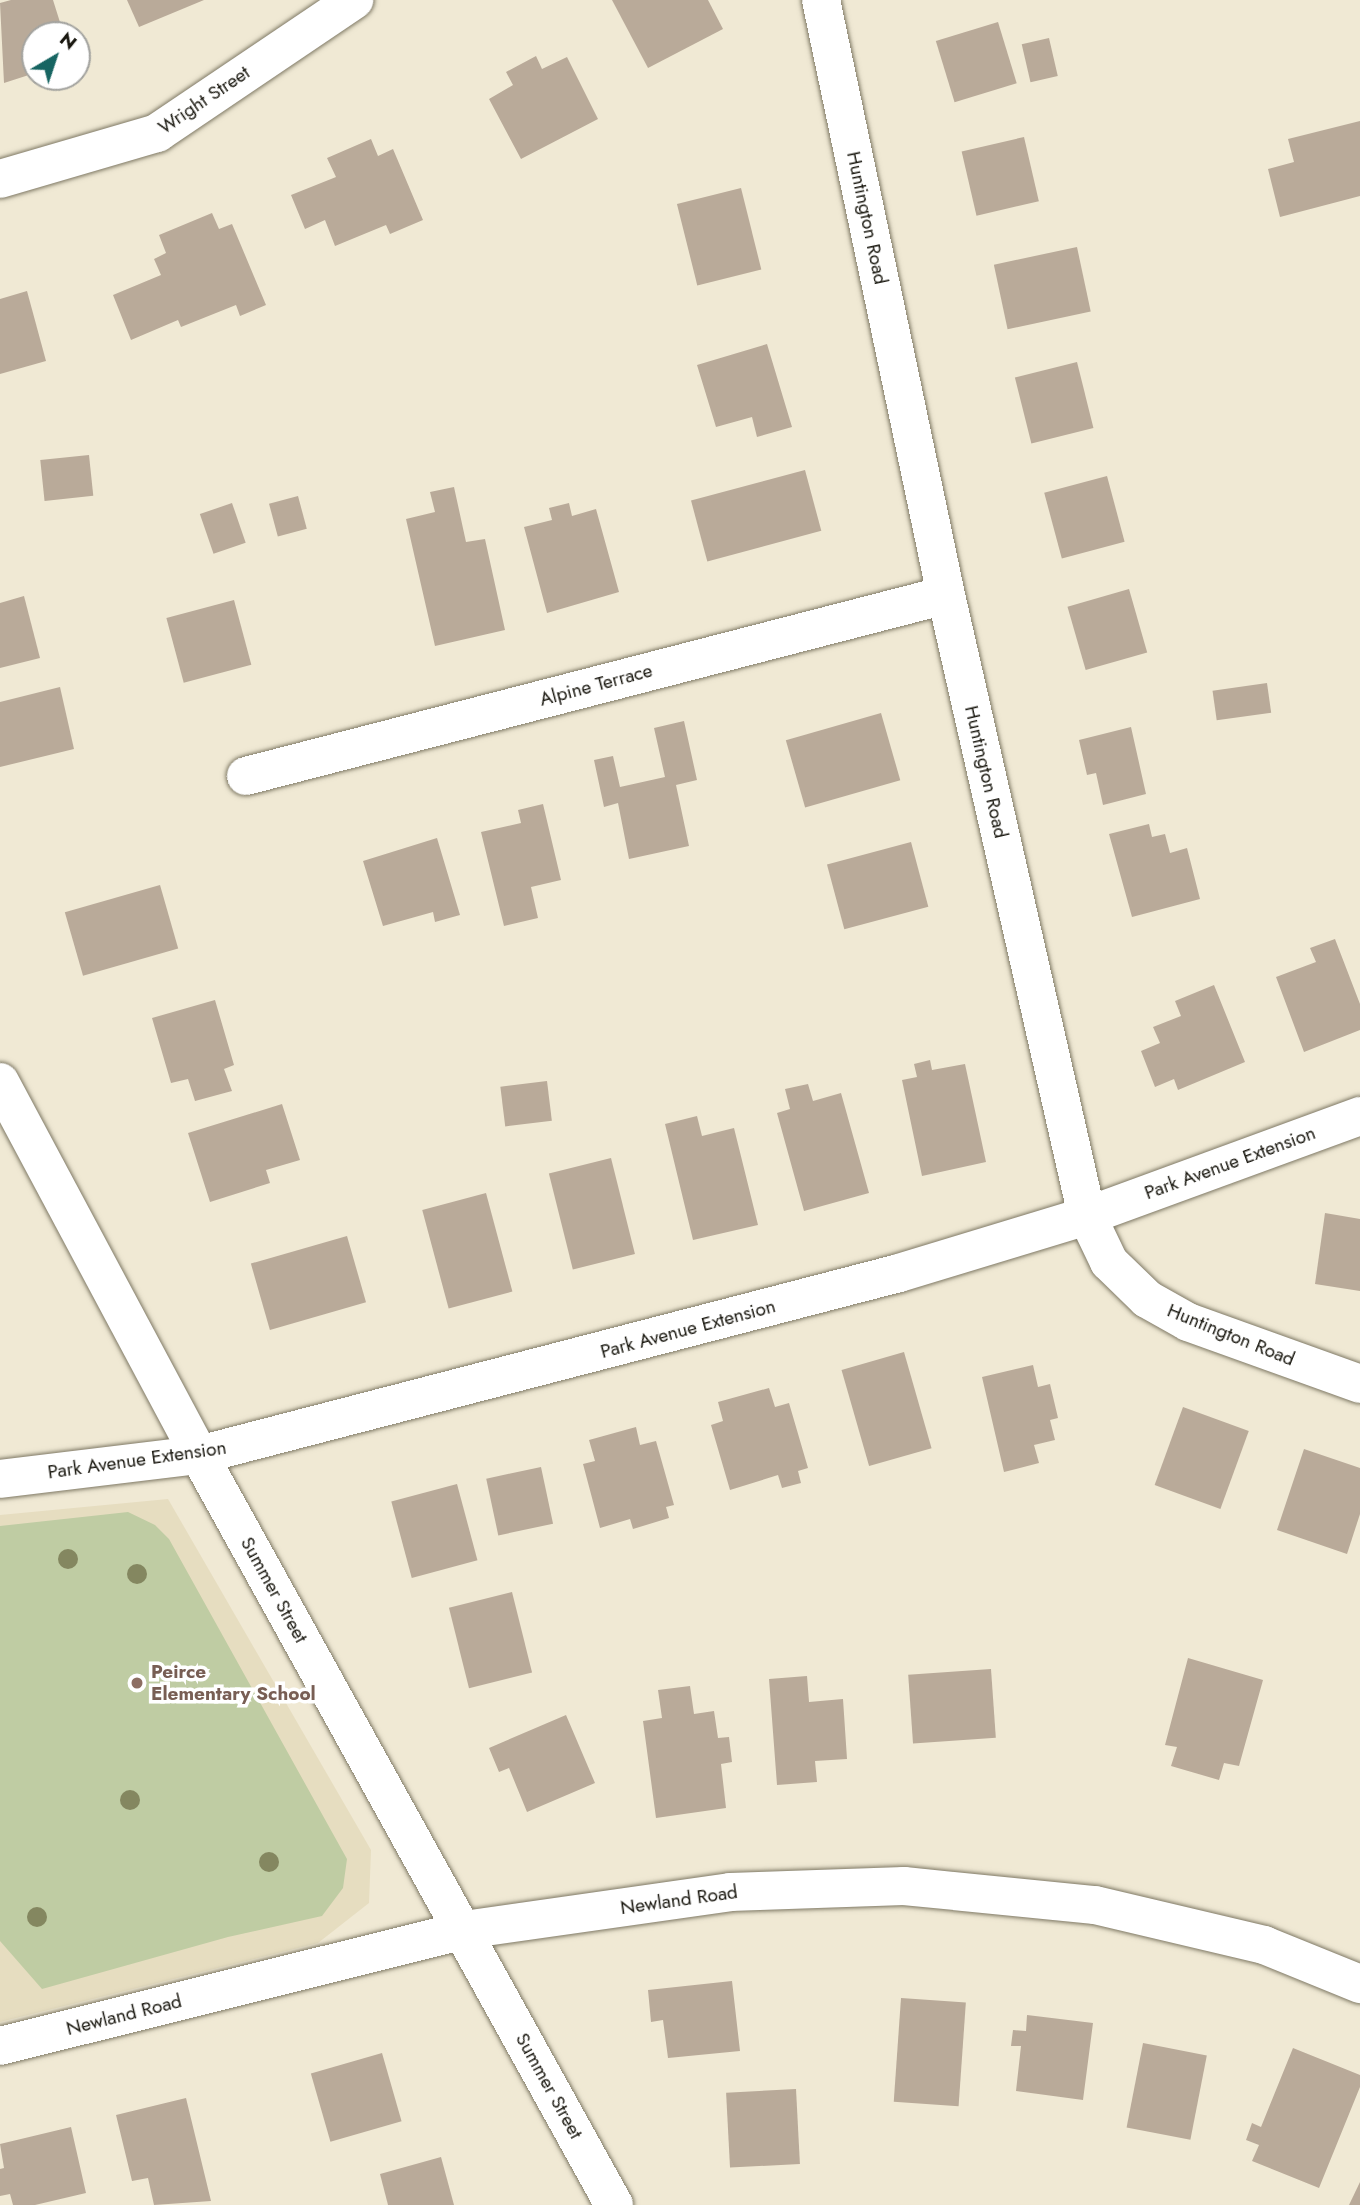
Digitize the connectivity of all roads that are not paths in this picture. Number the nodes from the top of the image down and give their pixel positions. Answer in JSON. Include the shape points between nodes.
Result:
{"nodes":[{"id":1,"x":821,"y":0,"type":"edge"},
{"id":2,"x":335,"y":6,"type":"edge"},
{"id":3,"x":0,"y":179,"type":"edge"},
{"id":4,"x":946,"y":595,"type":"junction"},
{"id":5,"x":246,"y":776,"type":"dead end"},
{"id":6,"x":0,"y":1083,"type":"edge"},
{"id":7,"x":1360,"y":1116,"type":"edge"},
{"id":8,"x":1087,"y":1216,"type":"junction"},
{"id":9,"x":1360,"y":1384,"type":"edge"},
{"id":10,"x":198,"y":1455,"type":"junction"},
{"id":11,"x":0,"y":1479,"type":"edge"},
{"id":12,"x":464,"y":1930,"type":"junction"},
{"id":13,"x":1360,"y":1984,"type":"edge"},
{"id":14,"x":0,"y":2046,"type":"edge"},
{"id":15,"x":614,"y":2205,"type":"edge"}],
"edges":[{"from":1,"to":4,"type":"street","name":"Huntington Road"},
{"from":2,"to":3,"type":"street","name":"Wright Street","via":[[157,133]]},
{"from":4,"to":5,"type":"street","name":"Alpine Terrace"},
{"from":4,"to":8,"type":"street","name":"Huntington Road"},
{"from":6,"to":10,"type":"street","name":"Summer Street"},
{"from":7,"to":8,"type":"street","name":"Park Avenue Extension"},
{"from":8,"to":9,"type":"street","name":"Huntington Road","via":[[1109,1262],[1146,1299],[1188,1322]]},
{"from":8,"to":10,"type":"street","name":"Park Avenue Extension","via":[[900,1273]]},
{"from":10,"to":11,"type":"street","name":"Park Avenue Extension"},
{"from":10,"to":12,"type":"street","name":"Summer Street"},
{"from":12,"to":13,"type":"street","name":"Newland Road","via":[[730,1892],[904,1886],[1095,1905],[1264,1945]]},
{"from":12,"to":14,"type":"street","name":"Newland Road"},
{"from":12,"to":15,"type":"street","name":"Summer Street"}]}
